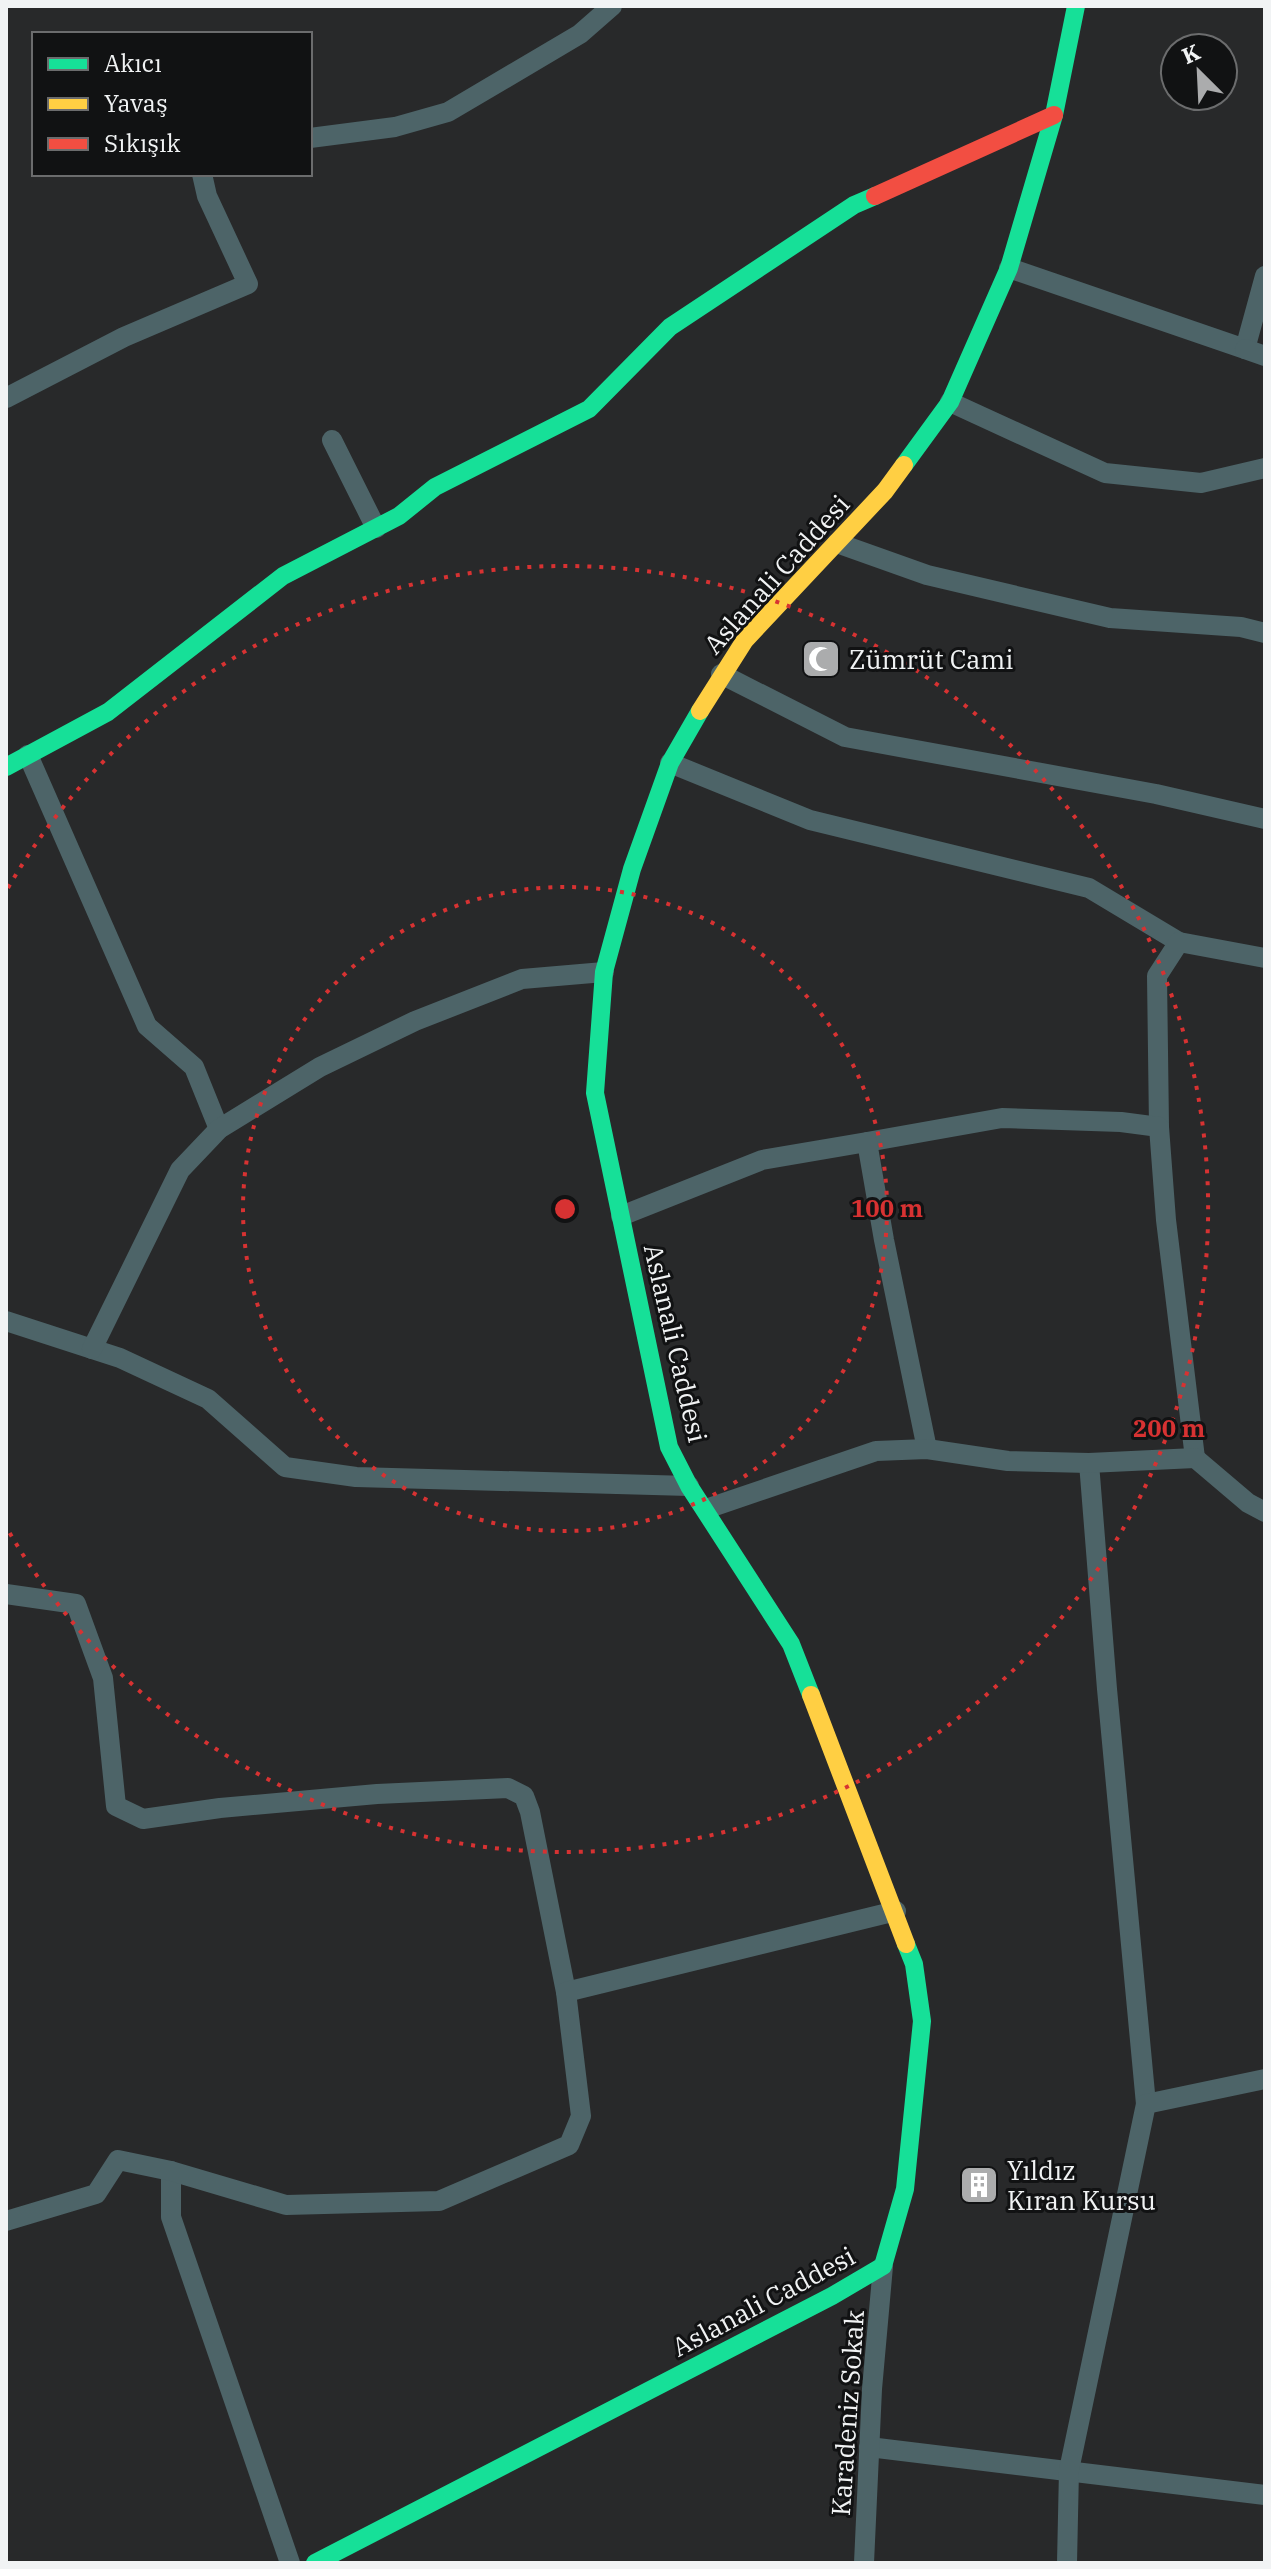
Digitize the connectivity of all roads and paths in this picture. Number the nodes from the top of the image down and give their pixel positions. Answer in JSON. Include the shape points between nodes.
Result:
{"nodes":[{"id":1,"x":612,"y":6,"type":"edge"},
{"id":2,"x":1076,"y":6,"type":"edge"},
{"id":3,"x":1054,"y":115,"type":"junction"},
{"id":4,"x":312,"y":138,"type":"edge"},
{"id":5,"x":202,"y":176,"type":"edge"},
{"id":6,"x":1009,"y":268,"type":"junction"},
{"id":7,"x":1265,"y":276,"type":"edge"},
{"id":8,"x":1255,"y":352,"type":"edge"},
{"id":9,"x":6,"y":398,"type":"edge"},
{"id":10,"x":950,"y":402,"type":"junction"},
{"id":11,"x":332,"y":440,"type":"dead end"},
{"id":12,"x":1265,"y":468,"type":"edge"},
{"id":13,"x":376,"y":528,"type":"junction"},
{"id":14,"x":837,"y":543,"type":"junction"},
{"id":15,"x":1265,"y":633,"type":"edge"},
{"id":16,"x":721,"y":674,"type":"junction"},
{"id":17,"x":28,"y":755,"type":"junction"},
{"id":18,"x":670,"y":763,"type":"junction"},
{"id":19,"x":6,"y":767,"type":"edge"},
{"id":20,"x":1265,"y":819,"type":"edge"},
{"id":21,"x":1179,"y":942,"type":"junction"},
{"id":22,"x":1265,"y":958,"type":"edge"},
{"id":23,"x":604,"y":972,"type":"junction"},
{"id":24,"x":1159,"y":1127,"type":"junction"},
{"id":25,"x":219,"y":1129,"type":"junction"},
{"id":26,"x":867,"y":1142,"type":"junction"},
{"id":27,"x":621,"y":1216,"type":"junction"},
{"id":28,"x":6,"y":1321,"type":"edge"},
{"id":29,"x":92,"y":1349,"type":"junction"},
{"id":30,"x":927,"y":1449,"type":"junction"},
{"id":31,"x":1195,"y":1458,"type":"junction"},
{"id":32,"x":1089,"y":1463,"type":"junction"},
{"id":33,"x":689,"y":1486,"type":"junction"},
{"id":34,"x":706,"y":1509,"type":"junction"},
{"id":35,"x":1265,"y":1512,"type":"edge"},
{"id":36,"x":6,"y":1594,"type":"edge"},
{"id":37,"x":896,"y":1911,"type":"junction"},
{"id":38,"x":566,"y":1992,"type":"junction"},
{"id":39,"x":1265,"y":2079,"type":"edge"},
{"id":40,"x":1146,"y":2104,"type":"junction"},
{"id":41,"x":171,"y":2171,"type":"junction"},
{"id":42,"x":6,"y":2221,"type":"edge"},
{"id":43,"x":883,"y":2266,"type":"junction"},
{"id":44,"x":869,"y":2447,"type":"junction"},
{"id":45,"x":1069,"y":2470,"type":"junction"},
{"id":46,"x":1265,"y":2495,"type":"edge"},
{"id":47,"x":290,"y":2563,"type":"edge"},
{"id":48,"x":315,"y":2563,"type":"edge"},
{"id":49,"x":864,"y":2563,"type":"edge"},
{"id":50,"x":1067,"y":2563,"type":"edge"}],
"edges":[{"from":1,"to":4,"type":"street","via":[[580,34],[448,112],[395,127]]},
{"from":2,"to":3,"type":"street","name":"Aslanali Caddesi"},
{"from":3,"to":6,"type":"street","name":"Aslanali Caddesi"},
{"from":3,"to":13,"type":"street","via":[[854,205],[670,327],[589,409],[435,487]]},
{"from":5,"to":9,"type":"street","via":[[248,284],[124,337]]},
{"from":6,"to":8,"type":"street"},
{"from":6,"to":10,"type":"street","name":"Aslanali Caddesi"},
{"from":7,"to":8,"type":"street"},
{"from":10,"to":12,"type":"street","via":[[1105,473],[1201,483]]},
{"from":10,"to":14,"type":"street","name":"Aslanali Caddesi","via":[[885,491]]},
{"from":11,"to":13,"type":"street"},
{"from":13,"to":17,"type":"street","via":[[283,576],[108,712]]},
{"from":14,"to":15,"type":"street","via":[[927,575],[1110,618]]},
{"from":14,"to":16,"type":"street","name":"Aslanali Caddesi","via":[[745,640]]},
{"from":16,"to":18,"type":"street","name":"Aslanali Caddesi"},
{"from":16,"to":20,"type":"street","via":[[845,737]]},
{"from":17,"to":19,"type":"street"},
{"from":17,"to":25,"type":"street","via":[[147,1026],[194,1067]]},
{"from":18,"to":21,"type":"street","via":[[810,820],[1089,888]]},
{"from":18,"to":23,"type":"street","name":"Aslanali Caddesi","via":[[632,869]]},
{"from":21,"to":22,"type":"street"},
{"from":21,"to":24,"type":"street","via":[[1157,976]]},
{"from":23,"to":25,"type":"street","via":[[522,979],[415,1021],[320,1067]]},
{"from":23,"to":27,"type":"street","name":"Aslanali Caddesi","via":[[595,1093]]},
{"from":24,"to":26,"type":"street","via":[[1002,1118]]},
{"from":24,"to":31,"type":"street"},
{"from":25,"to":29,"type":"street","via":[[180,1170]]},
{"from":26,"to":27,"type":"street","via":[[762,1160]]},
{"from":26,"to":30,"type":"street"},
{"from":27,"to":33,"type":"street","name":"Aslanali Caddesi","via":[[669,1447]]},
{"from":28,"to":29,"type":"street"},
{"from":29,"to":33,"type":"street","via":[[208,1399],[285,1467],[356,1477]]},
{"from":30,"to":32,"type":"street","via":[[1008,1461]]},
{"from":30,"to":34,"type":"street","via":[[876,1451]]},
{"from":31,"to":32,"type":"street"},
{"from":31,"to":35,"type":"street"},
{"from":32,"to":40,"type":"street"},
{"from":33,"to":34,"type":"street","name":"Aslanali Caddesi"},
{"from":34,"to":37,"type":"street","name":"Aslanali Caddesi","via":[[791,1644]]},
{"from":36,"to":38,"type":"street","via":[[76,1604],[103,1678],[116,1806],[143,1819],[377,1794],[508,1788],[524,1796]]},
{"from":37,"to":38,"type":"street"},
{"from":37,"to":43,"type":"street","name":"Aslanali Caddesi","via":[[914,1964],[922,2021],[905,2189]]},
{"from":38,"to":41,"type":"street","via":[[581,2116],[569,2145],[439,2201],[286,2205]]},
{"from":39,"to":40,"type":"street"},
{"from":40,"to":45,"type":"street"},
{"from":41,"to":42,"type":"street","via":[[118,2160],[96,2194]]},
{"from":41,"to":47,"type":"street","via":[[171,2217]]},
{"from":43,"to":44,"type":"street","name":"Karadeniz Sokak"},
{"from":43,"to":48,"type":"street","name":"Aslanali Caddesi"},
{"from":44,"to":45,"type":"street"},
{"from":44,"to":49,"type":"street","name":"Karadeniz Sokak"},
{"from":45,"to":46,"type":"street"},
{"from":45,"to":50,"type":"street"}]}
